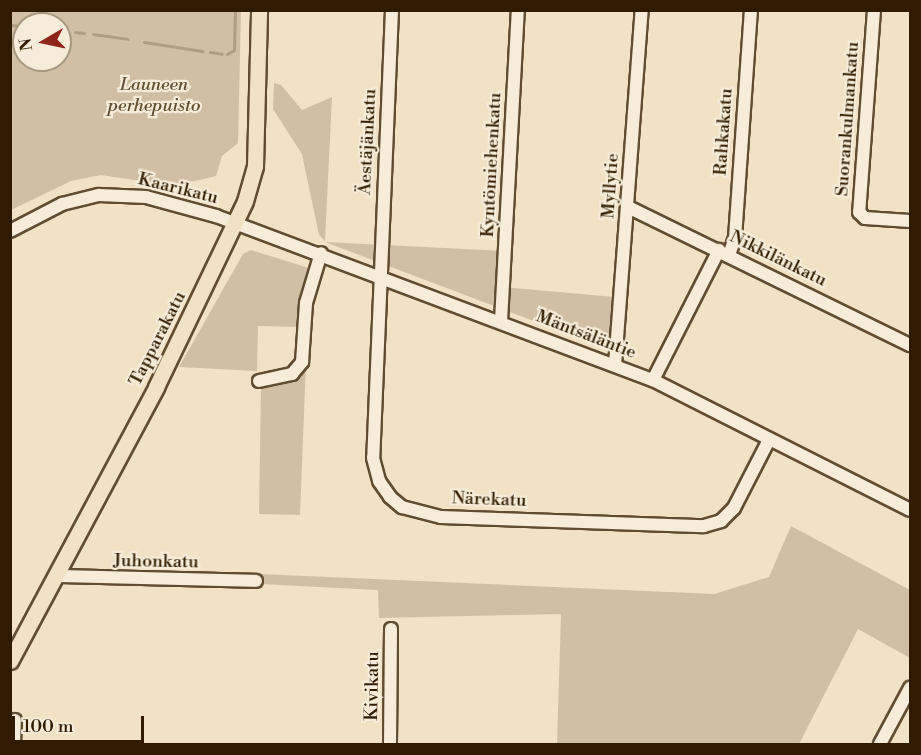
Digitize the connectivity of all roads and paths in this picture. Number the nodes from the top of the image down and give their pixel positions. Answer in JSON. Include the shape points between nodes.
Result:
{"nodes":[{"id":1,"x":259,"y":10,"type":"edge"},
{"id":2,"x":392,"y":10,"type":"edge"},
{"id":3,"x":518,"y":10,"type":"edge"},
{"id":4,"x":642,"y":10,"type":"edge"},
{"id":5,"x":751,"y":10,"type":"edge"},
{"id":6,"x":874,"y":10,"type":"edge"},
{"id":7,"x":628,"y":207,"type":"junction"},
{"id":8,"x":910,"y":221,"type":"edge"},
{"id":9,"x":235,"y":223,"type":"junction"},
{"id":10,"x":10,"y":231,"type":"edge"},
{"id":11,"x":724,"y":252,"type":"junction"},
{"id":12,"x":321,"y":254,"type":"junction"},
{"id":13,"x":380,"y":276,"type":"junction"},
{"id":14,"x":501,"y":321,"type":"junction"},
{"id":15,"x":910,"y":345,"type":"edge"},
{"id":16,"x":615,"y":365,"type":"junction"},
{"id":17,"x":653,"y":380,"type":"junction"},
{"id":18,"x":259,"y":381,"type":"dead end"},
{"id":19,"x":769,"y":440,"type":"junction"},
{"id":20,"x":910,"y":510,"type":"edge"},
{"id":21,"x":56,"y":576,"type":"junction"},
{"id":22,"x":256,"y":581,"type":"dead end"},
{"id":23,"x":392,"y":629,"type":"dead end"},
{"id":24,"x":10,"y":661,"type":"edge"},
{"id":25,"x":910,"y":688,"type":"edge"},
{"id":26,"x":15,"y":720,"type":"dead end"},
{"id":27,"x":14,"y":744,"type":"edge"},
{"id":28,"x":390,"y":744,"type":"edge"},
{"id":29,"x":880,"y":744,"type":"edge"}],
"edges":[{"from":1,"to":9,"type":"main road","name":"Tapparakatu","via":[[255,166]]},
{"from":2,"to":13,"type":"street","name":"Äestäjänkatu"},
{"from":3,"to":14,"type":"street","name":"Kyntömiehenkatu"},
{"from":4,"to":7,"type":"street","name":"Myllytie"},
{"from":5,"to":11,"type":"street","name":"Rahkakatu","via":[[735,238]]},
{"from":6,"to":8,"type":"street","name":"Suorankulmankatu","via":[[859,212],[865,218]]},
{"from":7,"to":11,"type":"street","name":"Nikkilänkatu"},
{"from":7,"to":16,"type":"street","name":"Myllytie"},
{"from":9,"to":10,"type":"street","name":"Kaarikatu","via":[[146,197],[99,195],[63,204]]},
{"from":9,"to":12,"type":"street","name":"Mäntsäläntie"},
{"from":9,"to":21,"type":"main road","name":"Tapparakatu","via":[[156,387]]},
{"from":11,"to":15,"type":"street","name":"Nikkilänkatu"},
{"from":11,"to":17,"type":"street","name":"Rahkakatu"},
{"from":12,"to":13,"type":"street","name":"Mäntsäläntie"},
{"from":12,"to":18,"type":"street","via":[[306,303],[302,362],[292,374]]},
{"from":13,"to":14,"type":"street","name":"Mäntsäläntie"},
{"from":13,"to":19,"type":"street","name":"Närekatu","via":[[373,458],[379,481],[402,507],[441,517],[713,525],[734,508]]},
{"from":14,"to":16,"type":"street","name":"Mäntsäläntie"},
{"from":16,"to":17,"type":"street","name":"Mäntsäläntie"},
{"from":17,"to":19,"type":"street","name":"Mäntsäläntie"},
{"from":19,"to":20,"type":"street","name":"Mäntsäläntie"},
{"from":21,"to":22,"type":"street","name":"Juhonkatu"},
{"from":21,"to":24,"type":"main road","name":"Tapparakatu"},
{"from":23,"to":28,"type":"street","name":"Kivikatu"},
{"from":25,"to":29,"type":"street"},
{"from":26,"to":27,"type":"street"}]}
